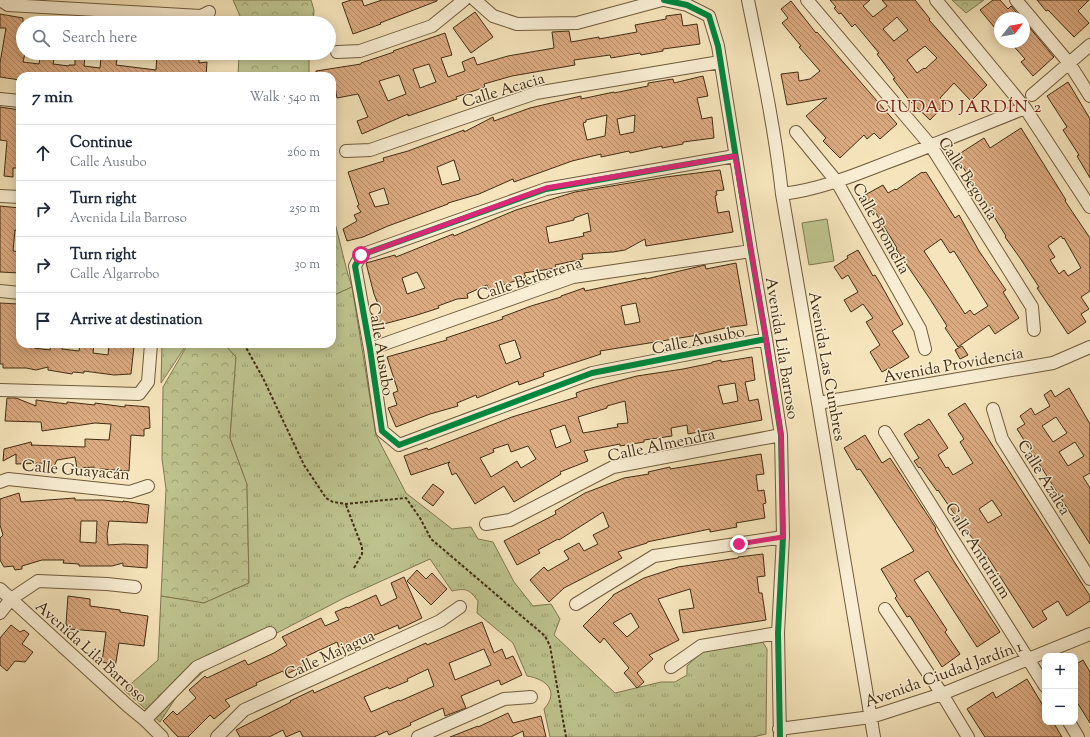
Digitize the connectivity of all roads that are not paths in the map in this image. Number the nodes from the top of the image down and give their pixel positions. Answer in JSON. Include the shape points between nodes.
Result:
{"nodes":[{"id":1,"x":0,"y":0,"type":"edge"},
{"id":2,"x":464,"y":0,"type":"edge"},
{"id":3,"x":475,"y":0,"type":"edge"},
{"id":4,"x":663,"y":0,"type":"edge"},
{"id":5,"x":748,"y":0,"type":"edge"},
{"id":6,"x":807,"y":0,"type":"edge"},
{"id":7,"x":936,"y":0,"type":"edge"},
{"id":8,"x":1016,"y":0,"type":"edge"},
{"id":9,"x":209,"y":12,"type":"dead end"},
{"id":10,"x":1090,"y":45,"type":"edge"},
{"id":11,"x":337,"y":52,"type":"dead end"},
{"id":12,"x":720,"y":62,"type":"junction"},
{"id":13,"x":1069,"y":63,"type":"junction"},
{"id":14,"x":1032,"y":95,"type":"dead end"},
{"id":15,"x":1090,"y":96,"type":"edge"},
{"id":16,"x":0,"y":99,"type":"edge"},
{"id":17,"x":16,"y":101,"type":"edge"},
{"id":18,"x":1025,"y":108,"type":"junction"},
{"id":19,"x":796,"y":132,"type":"dead end"},
{"id":20,"x":931,"y":146,"type":"junction"},
{"id":21,"x":346,"y":151,"type":"dead end"},
{"id":22,"x":735,"y":156,"type":"junction"},
{"id":23,"x":837,"y":182,"type":"junction"},
{"id":24,"x":782,"y":194,"type":"junction"},
{"id":25,"x":0,"y":196,"type":"edge"},
{"id":26,"x":16,"y":197,"type":"edge"},
{"id":27,"x":1090,"y":207,"type":"edge"},
{"id":28,"x":750,"y":251,"type":"junction"},
{"id":29,"x":0,"y":291,"type":"edge"},
{"id":30,"x":16,"y":293,"type":"edge"},
{"id":31,"x":1034,"y":330,"type":"dead end"},
{"id":32,"x":766,"y":339,"type":"junction"},
{"id":33,"x":1090,"y":347,"type":"edge"},
{"id":34,"x":151,"y":348,"type":"edge"},
{"id":35,"x":370,"y":349,"type":"junction"},
{"id":36,"x":925,"y":349,"type":"dead end"},
{"id":37,"x":0,"y":390,"type":"edge"},
{"id":38,"x":818,"y":403,"type":"junction"},
{"id":39,"x":993,"y":409,"type":"dead end"},
{"id":40,"x":886,"y":432,"type":"dead end"},
{"id":41,"x":781,"y":435,"type":"junction"},
{"id":42,"x":0,"y":482,"type":"edge"},
{"id":43,"x":148,"y":486,"type":"dead end"},
{"id":44,"x":486,"y":524,"type":"dead end"},
{"id":45,"x":783,"y":537,"type":"junction"},
{"id":46,"x":1090,"y":579,"type":"edge"},
{"id":47,"x":135,"y":587,"type":"dead end"},
{"id":48,"x":0,"y":590,"type":"edge"},
{"id":49,"x":11,"y":599,"type":"junction"},
{"id":50,"x":576,"y":604,"type":"dead end"},
{"id":51,"x":460,"y":607,"type":"dead end"},
{"id":52,"x":885,"y":609,"type":"dead end"},
{"id":53,"x":0,"y":613,"type":"edge"},
{"id":54,"x":270,"y":633,"type":"dead end"},
{"id":55,"x":778,"y":633,"type":"junction"},
{"id":56,"x":1090,"y":634,"type":"edge"},
{"id":57,"x":1028,"y":660,"type":"junction"},
{"id":58,"x":671,"y":667,"type":"dead end"},
{"id":59,"x":1042,"y":681,"type":"edge"},
{"id":60,"x":942,"y":694,"type":"junction"},
{"id":61,"x":530,"y":697,"type":"dead end"},
{"id":62,"x":871,"y":717,"type":"junction"},
{"id":63,"x":146,"y":720,"type":"junction"},
{"id":64,"x":1070,"y":725,"type":"edge"},
{"id":65,"x":780,"y":733,"type":"edge"},
{"id":66,"x":962,"y":735,"type":"edge"},
{"id":67,"x":162,"y":737,"type":"edge"},
{"id":68,"x":217,"y":737,"type":"edge"},
{"id":69,"x":418,"y":737,"type":"edge"},
{"id":70,"x":874,"y":737,"type":"edge"},
{"id":71,"x":1078,"y":737,"type":"edge"}],
"edges":[{"from":1,"to":9,"type":"street","via":[[8,5],[201,16]]},
{"from":2,"to":11,"type":"street","via":[[432,26],[360,51]]},
{"from":3,"to":4,"type":"street","name":"Avenida Lila Barroso","via":[[493,16],[517,24],[577,22]]},
{"from":4,"to":12,"type":"street","name":"Avenida Lila Barroso","via":[[687,5],[709,16]]},
{"from":5,"to":24,"type":"street","name":"Avenida Las Cumbres","via":[[768,101]]},
{"from":6,"to":20,"type":"street","name":"Calle Begonia"},
{"from":7,"to":18,"type":"street"},
{"from":8,"to":13,"type":"street"},
{"from":10,"to":13,"type":"street"},
{"from":12,"to":21,"type":"street","name":"Calle Acacia","via":[[536,93],[370,150]]},
{"from":12,"to":22,"type":"street","name":"Avenida Lila Barroso"},
{"from":13,"to":14,"type":"street"},
{"from":13,"to":15,"type":"street"},
{"from":16,"to":17,"type":"street"},
{"from":18,"to":20,"type":"street"},
{"from":18,"to":27,"type":"street"},
{"from":19,"to":23,"type":"street","name":"Calle Bromelia"},
{"from":20,"to":23,"type":"street"},
{"from":20,"to":31,"type":"street","name":"Calle Begonia","via":[[1032,307]]},
{"from":22,"to":28,"type":"street","name":"Avenida Lila Barroso"},
{"from":22,"to":35,"type":"street","name":"Calle Ausubo","via":[[546,188],[361,255],[355,266]]},
{"from":23,"to":24,"type":"street","via":[[807,191]]},
{"from":23,"to":36,"type":"street","name":"Calle Bromelia","via":[[920,329]]},
{"from":24,"to":38,"type":"street","name":"Avenida Las Cumbres"},
{"from":25,"to":26,"type":"street"},
{"from":28,"to":32,"type":"street","name":"Avenida Lila Barroso"},
{"from":28,"to":35,"type":"street","name":"Calle Berberena","via":[[572,277]]},
{"from":29,"to":30,"type":"street"},
{"from":32,"to":35,"type":"street","name":"Calle Ausubo","via":[[592,373],[399,445],[382,431]]},
{"from":32,"to":41,"type":"street","name":"Avenida Lila Barroso"},
{"from":33,"to":38,"type":"street","name":"Avenida Providencia","via":[[1053,363]]},
{"from":34,"to":37,"type":"street","via":[[148,382],[139,394]]},
{"from":38,"to":62,"type":"street","name":"Avenida Las Cumbres"},
{"from":39,"to":46,"type":"street","name":"Calle Azalea","via":[[1002,439]]},
{"from":40,"to":57,"type":"street","name":"Calle Anturium"},
{"from":41,"to":44,"type":"street","name":"Calle Almendra","via":[[613,467],[510,520]]},
{"from":41,"to":45,"type":"street","name":"Avenida Lila Barroso"},
{"from":42,"to":43,"type":"street","name":"Calle Guayacán","via":[[8,479],[130,492]]},
{"from":45,"to":50,"type":"street","via":[[654,556]]},
{"from":45,"to":55,"type":"street","name":"Avenida Lila Barroso"},
{"from":47,"to":49,"type":"street","via":[[38,580]]},
{"from":48,"to":49,"type":"street","name":"Avenida Lila Barroso"},
{"from":49,"to":53,"type":"street"},
{"from":49,"to":63,"type":"street","name":"Avenida Lila Barroso"},
{"from":51,"to":68,"type":"street","name":"Calle Majagua","via":[[440,620],[244,710]]},
{"from":52,"to":60,"type":"street"},
{"from":54,"to":63,"type":"street","via":[[197,667]]},
{"from":55,"to":58,"type":"street","via":[[701,646]]},
{"from":55,"to":65,"type":"street","name":"Avenida Lila Barroso"},
{"from":56,"to":57,"type":"street","name":"Avenida Ciudad Jardín 1"},
{"from":57,"to":59,"type":"street","name":"Calle Anturium"},
{"from":57,"to":60,"type":"street","name":"Avenida Ciudad Jardín 1"},
{"from":60,"to":62,"type":"street","name":"Avenida Ciudad Jardín 1"},
{"from":60,"to":66,"type":"street"},
{"from":61,"to":69,"type":"street","via":[[504,699]]},
{"from":62,"to":65,"type":"street","name":"Avenida Ciudad Jardín 1"},
{"from":62,"to":70,"type":"street","name":"Avenida Las Cumbres"},
{"from":63,"to":67,"type":"street","name":"Avenida Lila Barroso"},
{"from":64,"to":71,"type":"street"}]}
